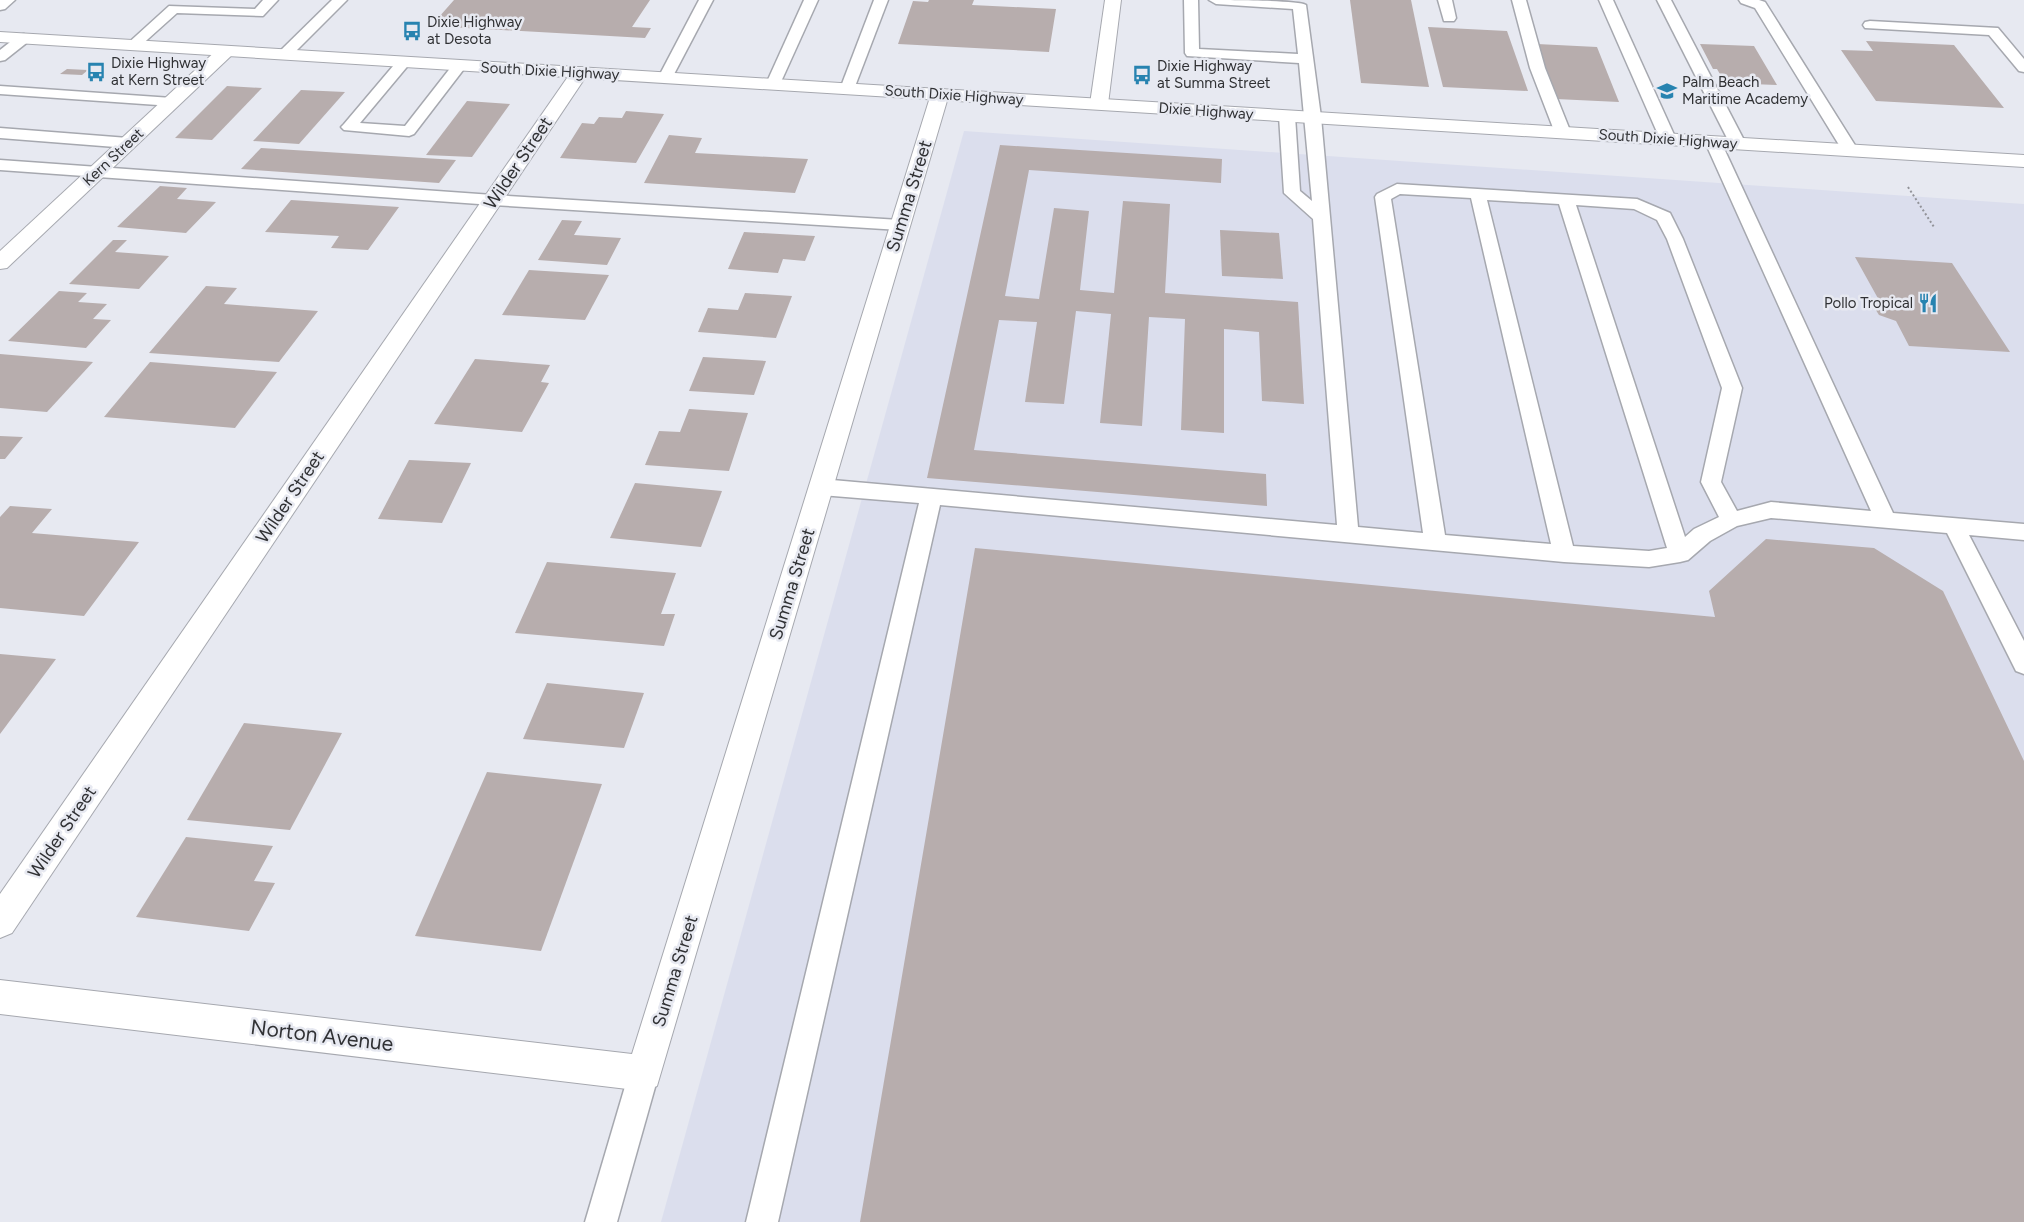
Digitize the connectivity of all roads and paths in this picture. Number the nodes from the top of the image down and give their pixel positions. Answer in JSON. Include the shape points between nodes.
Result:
{"nodes":[{"id":1,"x":8,"y":0,"type":"edge"},
{"id":2,"x":271,"y":0,"type":"edge"},
{"id":3,"x":340,"y":0,"type":"edge"},
{"id":4,"x":706,"y":0,"type":"edge"},
{"id":5,"x":811,"y":0,"type":"edge"},
{"id":6,"x":881,"y":0,"type":"edge"},
{"id":7,"x":1112,"y":0,"type":"edge"},
{"id":8,"x":1191,"y":0,"type":"edge"},
{"id":9,"x":1216,"y":0,"type":"edge"},
{"id":10,"x":1445,"y":0,"type":"edge"},
{"id":11,"x":1519,"y":0,"type":"edge"},
{"id":12,"x":1606,"y":0,"type":"edge"},
{"id":13,"x":1664,"y":0,"type":"edge"},
{"id":14,"x":1746,"y":0,"type":"edge"},
{"id":15,"x":0,"y":6,"type":"edge"},
{"id":16,"x":1449,"y":18,"type":"dead end"},
{"id":17,"x":1870,"y":25,"type":"dead end"},
{"id":18,"x":0,"y":37,"type":"edge"},
{"id":19,"x":24,"y":38,"type":"junction"},
{"id":20,"x":133,"y":45,"type":"junction"},
{"id":21,"x":226,"y":51,"type":"junction"},
{"id":22,"x":285,"y":54,"type":"junction"},
{"id":23,"x":0,"y":57,"type":"edge"},
{"id":24,"x":1306,"y":58,"type":"junction"},
{"id":25,"x":404,"y":62,"type":"junction"},
{"id":26,"x":460,"y":65,"type":"junction"},
{"id":27,"x":2024,"y":68,"type":"edge"},
{"id":28,"x":580,"y":72,"type":"junction"},
{"id":29,"x":665,"y":78,"type":"junction"},
{"id":30,"x":773,"y":84,"type":"junction"},
{"id":31,"x":847,"y":89,"type":"junction"},
{"id":32,"x":0,"y":90,"type":"edge"},
{"id":33,"x":940,"y":94,"type":"junction"},
{"id":34,"x":172,"y":102,"type":"junction"},
{"id":35,"x":1099,"y":104,"type":"junction"},
{"id":36,"x":1287,"y":116,"type":"junction"},
{"id":37,"x":1312,"y":117,"type":"junction"},
{"id":38,"x":0,"y":133,"type":"edge"},
{"id":39,"x":1563,"y":133,"type":"junction"},
{"id":40,"x":1668,"y":139,"type":"junction"},
{"id":41,"x":1713,"y":142,"type":"junction"},
{"id":42,"x":128,"y":143,"type":"junction"},
{"id":43,"x":1738,"y":144,"type":"junction"},
{"id":44,"x":1850,"y":150,"type":"junction"},
{"id":45,"x":2024,"y":161,"type":"edge"},
{"id":46,"x":0,"y":165,"type":"edge"},
{"id":47,"x":97,"y":172,"type":"junction"},
{"id":48,"x":1906,"y":184,"type":"dead end"},
{"id":49,"x":1478,"y":195,"type":"junction"},
{"id":50,"x":493,"y":200,"type":"junction"},
{"id":51,"x":1566,"y":200,"type":"junction"},
{"id":52,"x":1321,"y":217,"type":"junction"},
{"id":53,"x":900,"y":224,"type":"junction"},
{"id":54,"x":1934,"y":227,"type":"dead end"},
{"id":55,"x":0,"y":263,"type":"edge"},
{"id":56,"x":822,"y":487,"type":"junction"},
{"id":57,"x":931,"y":497,"type":"junction"},
{"id":58,"x":1731,"y":520,"type":"junction"},
{"id":59,"x":1886,"y":520,"type":"junction"},
{"id":60,"x":1953,"y":526,"type":"junction"},
{"id":61,"x":2024,"y":532,"type":"edge"},
{"id":62,"x":1348,"y":534,"type":"junction"},
{"id":63,"x":1435,"y":542,"type":"junction"},
{"id":64,"x":1564,"y":554,"type":"junction"},
{"id":65,"x":1680,"y":554,"type":"junction"},
{"id":66,"x":2024,"y":664,"type":"edge"},
{"id":67,"x":0,"y":922,"type":"edge"},
{"id":68,"x":0,"y":997,"type":"edge"},
{"id":69,"x":644,"y":1073,"type":"junction"},
{"id":70,"x":601,"y":1222,"type":"edge"},
{"id":71,"x":762,"y":1222,"type":"edge"}],
"edges":[{"from":1,"to":15,"type":"lane"},
{"from":2,"to":20,"type":"lane","via":[[258,13],[174,9]]},
{"from":3,"to":22,"type":"lane"},
{"from":4,"to":29,"type":"lane"},
{"from":5,"to":30,"type":"lane"},
{"from":6,"to":31,"type":"lane"},
{"from":7,"to":35,"type":"street"},
{"from":8,"to":24,"type":"lane","via":[[1192,53]]},
{"from":9,"to":24,"type":"lane","via":[[1299,4]]},
{"from":10,"to":16,"type":"lane"},
{"from":11,"to":39,"type":"lane","via":[[1525,29]]},
{"from":12,"to":40,"type":"lane"},
{"from":13,"to":43,"type":"lane"},
{"from":14,"to":44,"type":"lane","via":[[1760,5]]},
{"from":17,"to":27,"type":"lane","via":[[1993,31]]},
{"from":18,"to":19,"type":"street","name":"South Dixie Highway"},
{"from":19,"to":20,"type":"street","name":"South Dixie Highway"},
{"from":19,"to":23,"type":"lane"},
{"from":20,"to":21,"type":"street","name":"South Dixie Highway"},
{"from":21,"to":22,"type":"street","name":"South Dixie Highway"},
{"from":21,"to":34,"type":"street","name":"Kern Street"},
{"from":22,"to":25,"type":"street","name":"South Dixie Highway"},
{"from":24,"to":37,"type":"lane"},
{"from":25,"to":26,"type":"street","name":"South Dixie Highway"},
{"from":25,"to":26,"type":"lane","via":[[349,127],[409,131]]},
{"from":26,"to":28,"type":"street","name":"South Dixie Highway"},
{"from":28,"to":29,"type":"street","name":"South Dixie Highway"},
{"from":28,"to":50,"type":"street","name":"Wilder Street"},
{"from":29,"to":30,"type":"street","name":"South Dixie Highway"},
{"from":30,"to":31,"type":"street","name":"South Dixie Highway"},
{"from":31,"to":33,"type":"street","name":"South Dixie Highway"},
{"from":32,"to":34,"type":"lane"},
{"from":33,"to":35,"type":"street","name":"South Dixie Highway"},
{"from":33,"to":53,"type":"street","name":"Summa Street"},
{"from":34,"to":42,"type":"street","name":"Kern Street"},
{"from":35,"to":36,"type":"street","name":"Dixie Highway"},
{"from":36,"to":37,"type":"street","name":"Dixie Highway"},
{"from":36,"to":52,"type":"lane","via":[[1292,193]]},
{"from":37,"to":39,"type":"street","name":"South Dixie Highway"},
{"from":37,"to":52,"type":"lane"},
{"from":38,"to":42,"type":"lane"},
{"from":39,"to":40,"type":"street","name":"South Dixie Highway"},
{"from":40,"to":41,"type":"street","name":"South Dixie Highway"},
{"from":41,"to":43,"type":"street","name":"South Dixie Highway"},
{"from":41,"to":59,"type":"lane"},
{"from":42,"to":47,"type":"street","name":"Kern Street"},
{"from":43,"to":44,"type":"street","name":"South Dixie Highway"},
{"from":44,"to":45,"type":"street","name":"South Dixie Highway"},
{"from":46,"to":47,"type":"lane"},
{"from":47,"to":50,"type":"lane"},
{"from":47,"to":55,"type":"street","name":"Kern Street"},
{"from":48,"to":54,"type":"path"},
{"from":49,"to":51,"type":"lane"},
{"from":49,"to":63,"type":"lane","via":[[1397,189],[1383,197]]},
{"from":49,"to":64,"type":"lane"},
{"from":50,"to":53,"type":"lane"},
{"from":50,"to":67,"type":"street","name":"Wilder Street"},
{"from":51,"to":58,"type":"lane","via":[[1637,204],[1664,217],[1732,388],[1711,482]]},
{"from":51,"to":65,"type":"lane"},
{"from":52,"to":62,"type":"lane"},
{"from":53,"to":56,"type":"street","name":"Summa Street"},
{"from":56,"to":57,"type":"lane"},
{"from":56,"to":69,"type":"street","name":"Summa Street"},
{"from":57,"to":62,"type":"lane"},
{"from":57,"to":71,"type":"lane"},
{"from":58,"to":59,"type":"lane","via":[[1771,510]]},
{"from":58,"to":65,"type":"lane","via":[[1702,535]]},
{"from":59,"to":60,"type":"lane"},
{"from":60,"to":61,"type":"lane"},
{"from":60,"to":66,"type":"lane"},
{"from":62,"to":63,"type":"lane"},
{"from":63,"to":64,"type":"lane"},
{"from":64,"to":65,"type":"lane","via":[[1649,559]]},
{"from":68,"to":69,"type":"street","name":"Norton Avenue"},
{"from":69,"to":70,"type":"lane"}]}
